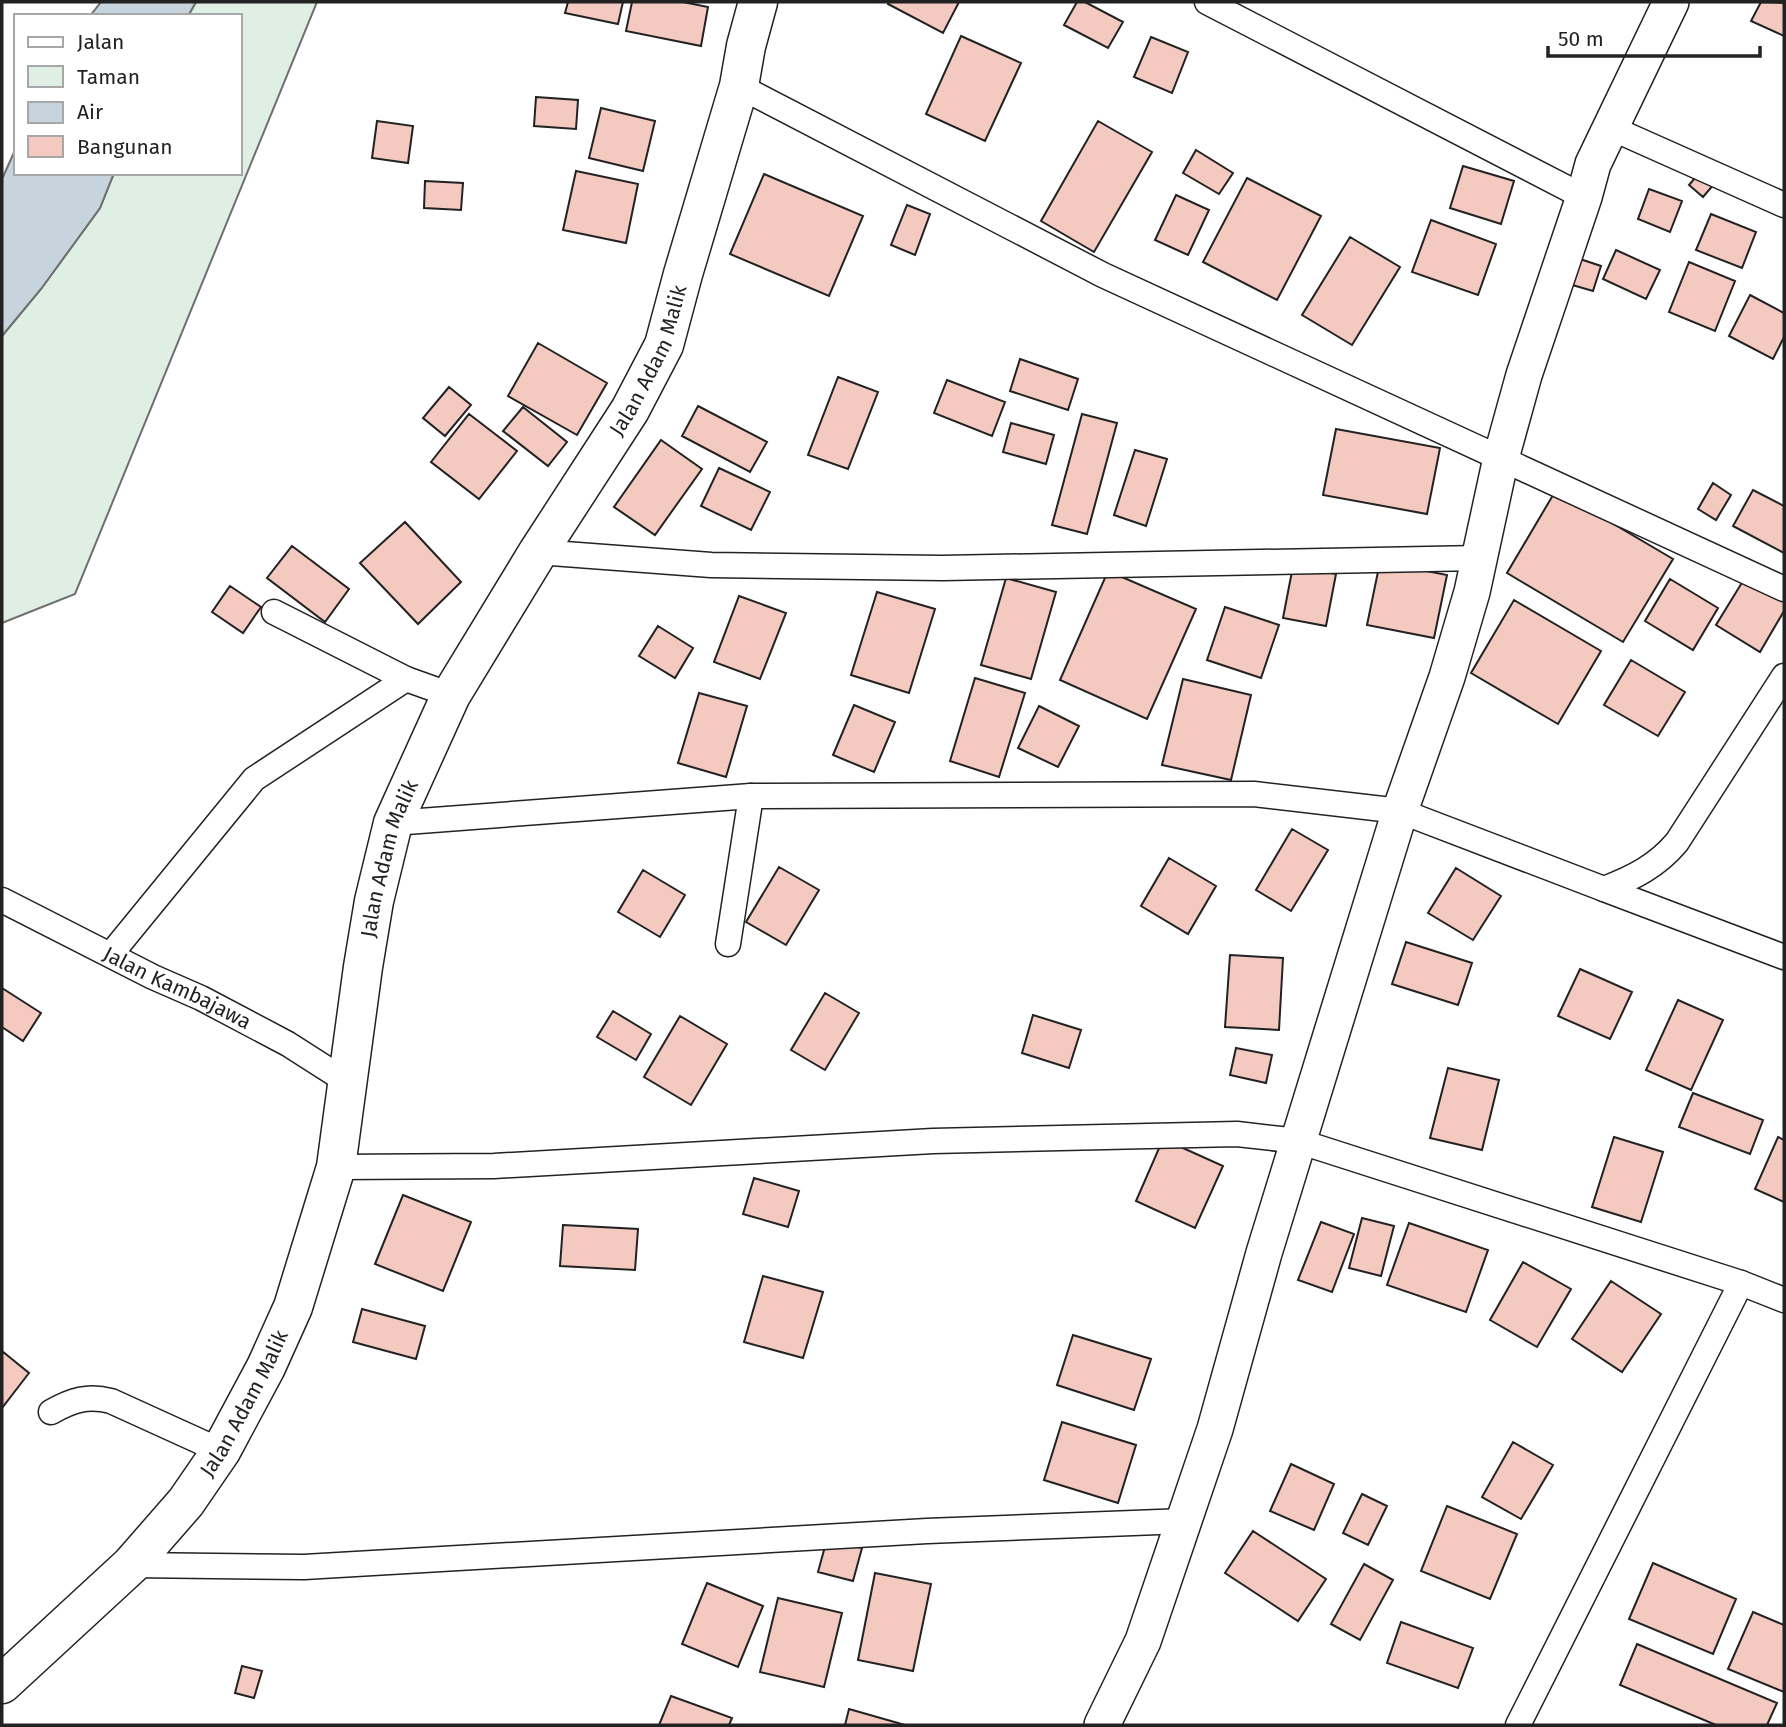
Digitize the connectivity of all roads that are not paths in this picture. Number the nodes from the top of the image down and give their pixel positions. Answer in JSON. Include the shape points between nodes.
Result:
{"nodes":[{"id":1,"x":758,"y":2,"type":"edge"},
{"id":2,"x":1207,"y":2,"type":"edge"},
{"id":3,"x":1671,"y":2,"type":"edge"},
{"id":4,"x":739,"y":86,"type":"junction"},
{"id":5,"x":1609,"y":127,"type":"junction"},
{"id":6,"x":1584,"y":197,"type":"junction"},
{"id":7,"x":1784,"y":205,"type":"edge"},
{"id":8,"x":1501,"y":458,"type":"junction"},
{"id":9,"x":538,"y":552,"type":"junction"},
{"id":10,"x":1480,"y":558,"type":"junction"},
{"id":11,"x":1784,"y":589,"type":"edge"},
{"id":12,"x":274,"y":612,"type":"dead end"},
{"id":13,"x":1784,"y":676,"type":"edge"},
{"id":14,"x":406,"y":679,"type":"junction"},
{"id":15,"x":451,"y":695,"type":"junction"},
{"id":16,"x":751,"y":796,"type":"junction"},
{"id":17,"x":1400,"y":811,"type":"junction"},
{"id":18,"x":393,"y":823,"type":"junction"},
{"id":19,"x":1604,"y":889,"type":"junction"},
{"id":20,"x":2,"y":900,"type":"edge"},
{"id":21,"x":728,"y":944,"type":"dead end"},
{"id":22,"x":111,"y":954,"type":"junction"},
{"id":23,"x":1784,"y":957,"type":"edge"},
{"id":24,"x":349,"y":1083,"type":"junction"},
{"id":25,"x":1298,"y":1141,"type":"junction"},
{"id":26,"x":337,"y":1167,"type":"junction"},
{"id":27,"x":1741,"y":1283,"type":"junction"},
{"id":28,"x":1784,"y":1300,"type":"edge"},
{"id":29,"x":51,"y":1412,"type":"dead end"},
{"id":30,"x":221,"y":1451,"type":"junction"},
{"id":31,"x":1185,"y":1521,"type":"junction"},
{"id":32,"x":131,"y":1565,"type":"junction"},
{"id":33,"x":2,"y":1684,"type":"edge"},
{"id":34,"x":1102,"y":1725,"type":"edge"},
{"id":35,"x":1518,"y":1725,"type":"edge"}],
"edges":[{"from":1,"to":4,"type":"highway","name":"Jalan Adam Malik"},
{"from":2,"to":6,"type":"street"},
{"from":3,"to":5,"type":"street"},
{"from":4,"to":8,"type":"street","via":[[1103,275]]},
{"from":4,"to":9,"type":"highway","name":"Jalan Adam Malik","via":[[664,345],[630,410]]},
{"from":5,"to":6,"type":"street"},
{"from":5,"to":7,"type":"street"},
{"from":6,"to":8,"type":"street"},
{"from":8,"to":10,"type":"street"},
{"from":8,"to":11,"type":"street"},
{"from":9,"to":10,"type":"street","via":[[711,565],[943,568]]},
{"from":9,"to":15,"type":"highway","name":"Jalan Adam Malik"},
{"from":10,"to":17,"type":"street","via":[[1447,677]]},
{"from":12,"to":14,"type":"street"},
{"from":13,"to":19,"type":"street","via":[[1664,858],[1636,877]]},
{"from":14,"to":15,"type":"street"},
{"from":14,"to":22,"type":"street","via":[[254,779]]},
{"from":15,"to":18,"type":"highway","name":"Jalan Adam Malik"},
{"from":16,"to":17,"type":"street","via":[[1254,794]]},
{"from":16,"to":18,"type":"street"},
{"from":16,"to":21,"type":"street"},
{"from":17,"to":19,"type":"street"},
{"from":17,"to":25,"type":"street"},
{"from":18,"to":24,"type":"highway","name":"Jalan Adam Malik","via":[[374,901]]},
{"from":19,"to":23,"type":"street"},
{"from":20,"to":22,"type":"street","name":"Jalan Kambajawa"},
{"from":22,"to":24,"type":"street","name":"Jalan Kambajawa","via":[[288,1044]]},
{"from":24,"to":26,"type":"highway","name":"Jalan Adam Malik"},
{"from":25,"to":26,"type":"street","via":[[1237,1134],[933,1141],[494,1166]]},
{"from":25,"to":27,"type":"street"},
{"from":25,"to":31,"type":"street"},
{"from":26,"to":30,"type":"highway","name":"Jalan Adam Malik","via":[[293,1307]]},
{"from":27,"to":28,"type":"street"},
{"from":27,"to":35,"type":"street"},
{"from":29,"to":30,"type":"street","via":[[71,1401],[95,1397]]},
{"from":30,"to":32,"type":"highway","name":"Jalan Adam Malik","via":[[186,1502]]},
{"from":31,"to":32,"type":"street","via":[[304,1567]]},
{"from":31,"to":34,"type":"street","via":[[1143,1641]]},
{"from":32,"to":33,"type":"highway","name":"Jalan Adam Malik"}]}
